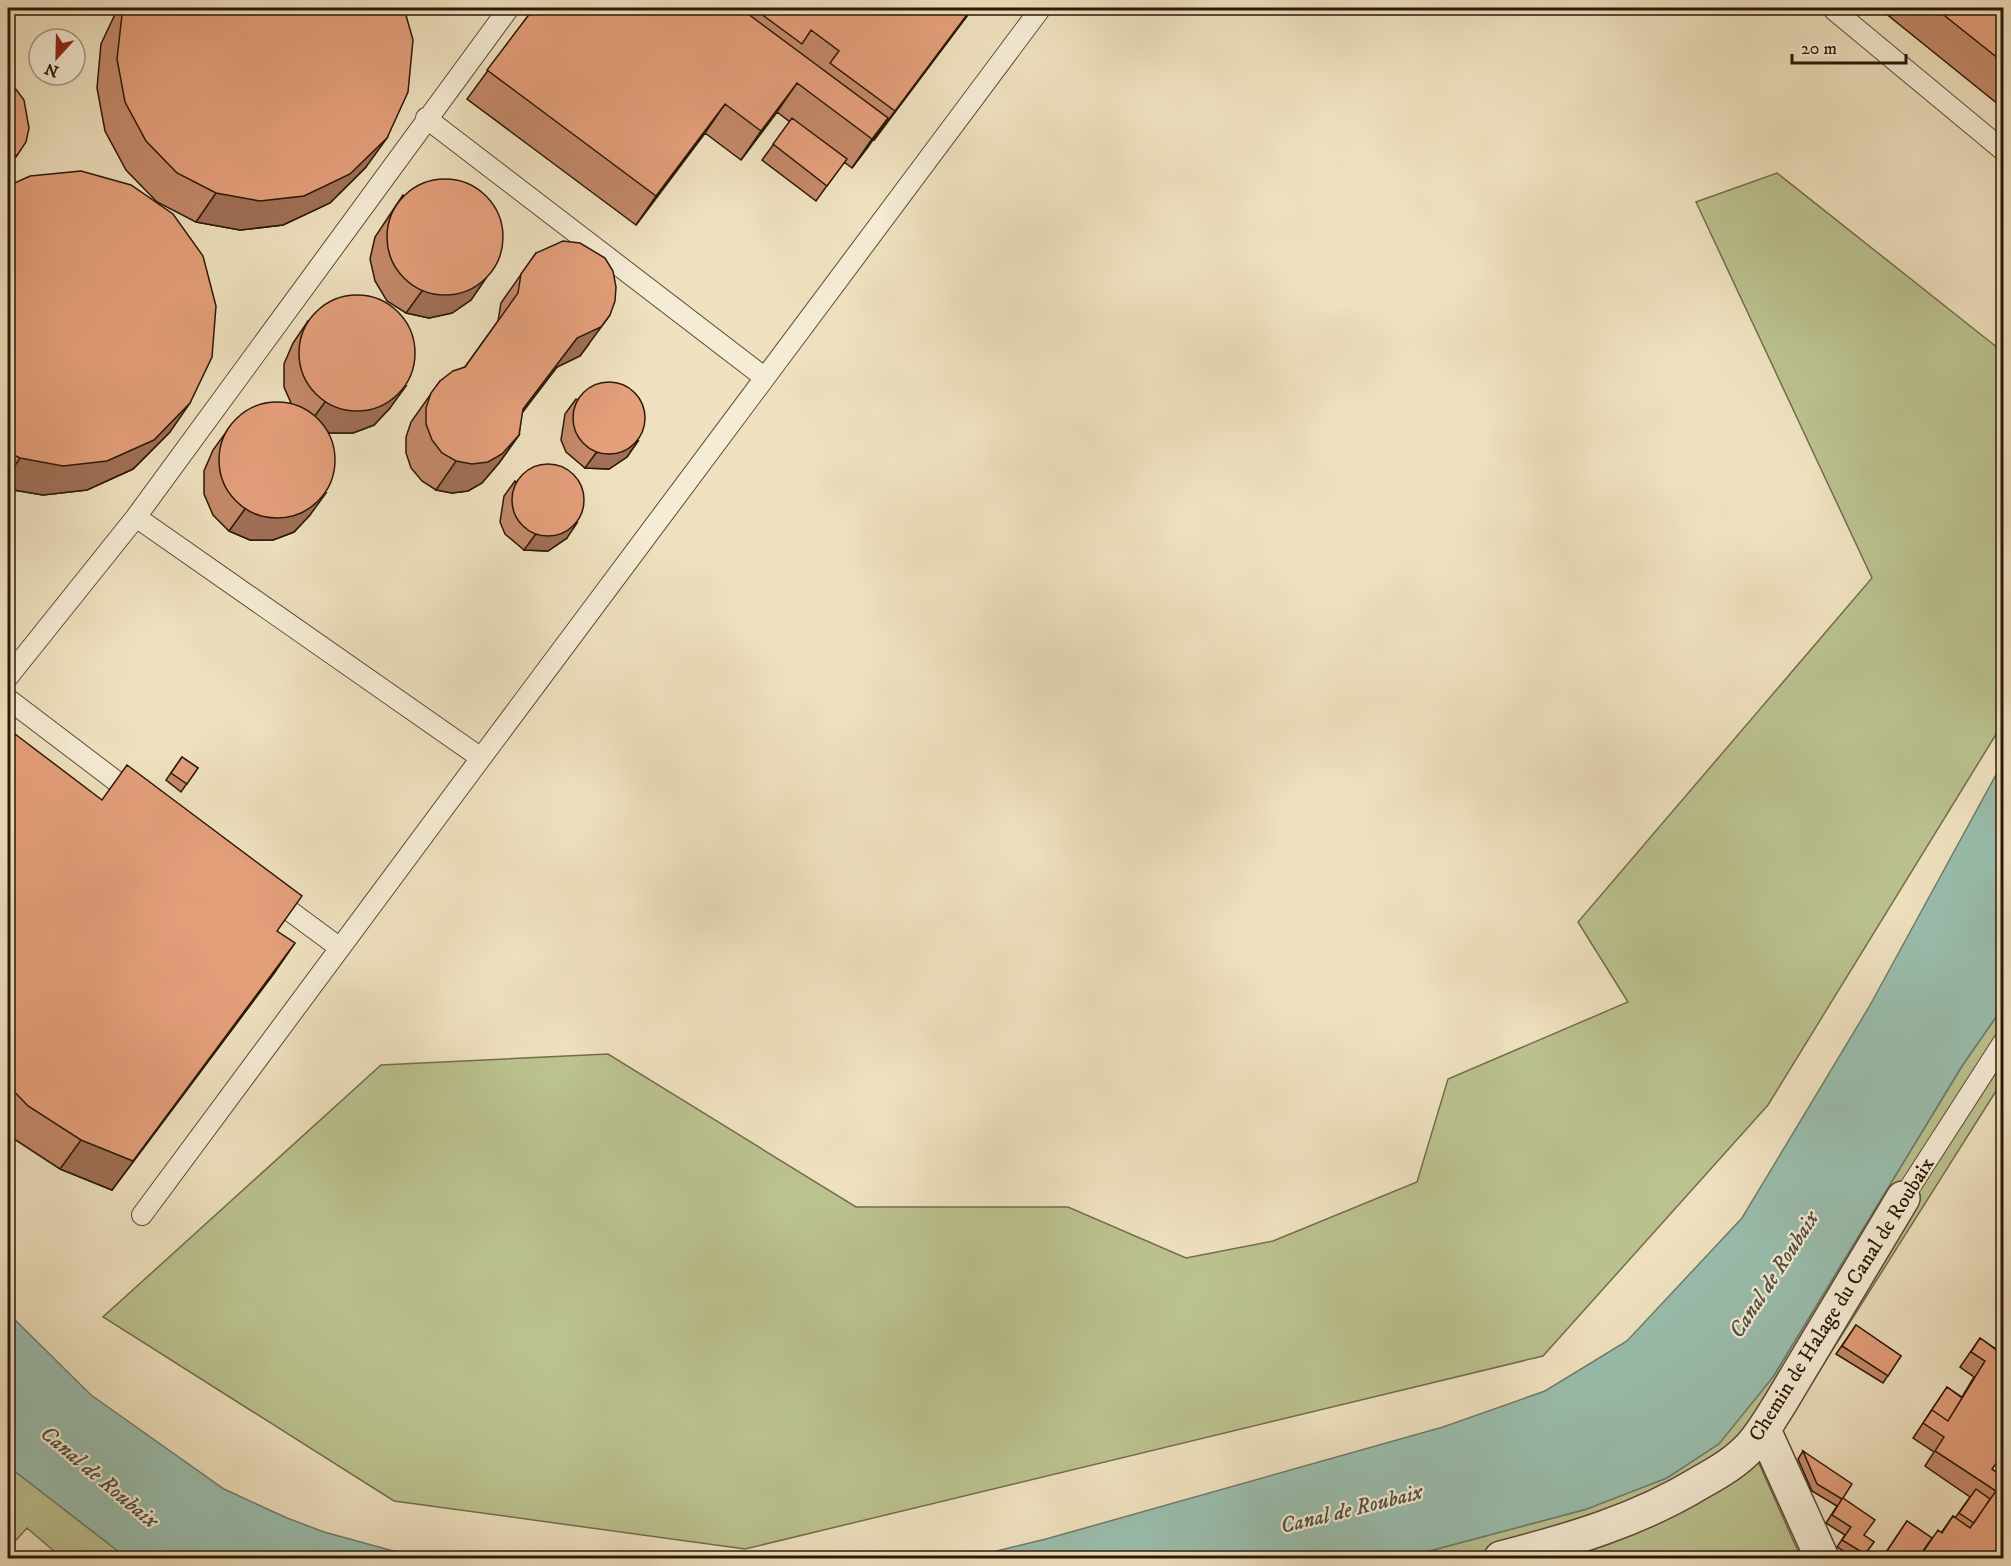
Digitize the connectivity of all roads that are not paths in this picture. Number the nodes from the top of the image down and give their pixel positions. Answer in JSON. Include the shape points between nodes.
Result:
{"nodes":[{"id":1,"x":509,"y":8,"type":"edge"},
{"id":2,"x":1041,"y":8,"type":"edge"},
{"id":3,"x":1836,"y":8,"type":"edge"},
{"id":4,"x":426,"y":118,"type":"junction"},
{"id":5,"x":2004,"y":151,"type":"edge"},
{"id":6,"x":764,"y":376,"type":"junction"},
{"id":7,"x":136,"y":517,"type":"junction"},
{"id":8,"x":8,"y":677,"type":"edge"},
{"id":9,"x":8,"y":699,"type":"edge"},
{"id":10,"x":481,"y":758,"type":"junction"},
{"id":11,"x":150,"y":806,"type":"edge"},
{"id":12,"x":254,"y":884,"type":"edge"},
{"id":13,"x":339,"y":948,"type":"junction"},
{"id":14,"x":2004,"y":1041,"type":"edge"},
{"id":15,"x":1903,"y":1198,"type":"joint"},
{"id":16,"x":141,"y":1215,"type":"dead end"},
{"id":17,"x":1764,"y":1430,"type":"junction"},
{"id":18,"x":1501,"y":1558,"type":"edge"},
{"id":19,"x":1822,"y":1558,"type":"edge"}],
"edges":[{"from":1,"to":4,"type":"lane"},
{"from":2,"to":6,"type":"lane"},
{"from":3,"to":5,"type":"lane"},
{"from":4,"to":6,"type":"lane"},
{"from":4,"to":7,"type":"lane"},
{"from":6,"to":10,"type":"lane"},
{"from":7,"to":8,"type":"lane"},
{"from":7,"to":10,"type":"lane"},
{"from":9,"to":11,"type":"lane"},
{"from":10,"to":13,"type":"lane"},
{"from":12,"to":13,"type":"lane"},
{"from":13,"to":16,"type":"lane"},
{"from":14,"to":15,"type":"lane","name":"Chemin de Halage du Canal de Roubaix"},
{"from":15,"to":17,"type":"street","name":"Chemin de Halage du Canal de Roubaix"},
{"from":17,"to":18,"type":"street","name":"Chemin de Halage du Canal de Roubaix","via":[[1724,1469],[1670,1500],[1590,1533]]},
{"from":17,"to":19,"type":"street"}]}
